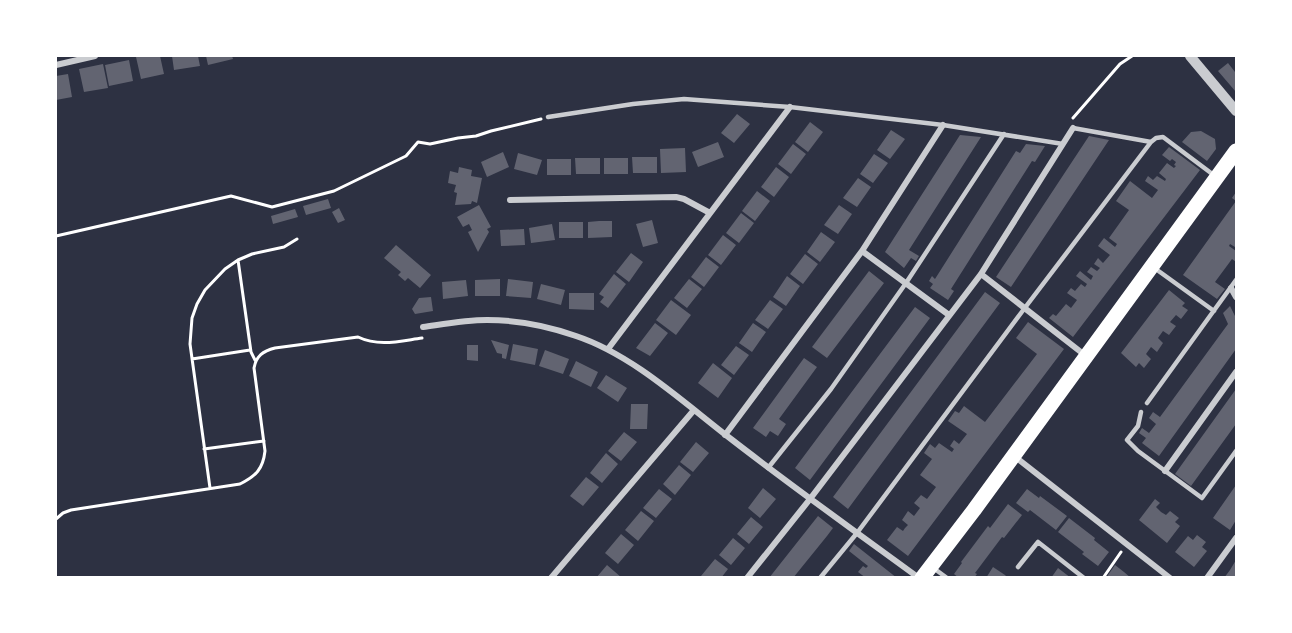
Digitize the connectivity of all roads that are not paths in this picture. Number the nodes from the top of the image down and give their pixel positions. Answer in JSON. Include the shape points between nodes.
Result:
{"nodes":[{"id":1,"x":95,"y":56,"type":"edge"},
{"id":2,"x":1190,"y":56,"type":"edge"},
{"id":3,"x":56,"y":65,"type":"edge"},
{"id":4,"x":790,"y":107,"type":"junction"},
{"id":5,"x":1236,"y":111,"type":"edge"},
{"id":6,"x":548,"y":117,"type":"road end"},
{"id":7,"x":943,"y":125,"type":"junction"},
{"id":8,"x":1073,"y":128,"type":"joint"},
{"id":9,"x":1004,"y":135,"type":"junction"},
{"id":10,"x":1151,"y":142,"type":"junction"},
{"id":11,"x":1064,"y":144,"type":"junction"},
{"id":12,"x":1236,"y":151,"type":"edge"},
{"id":13,"x":1218,"y":177,"type":"junction"},
{"id":14,"x":510,"y":200,"type":"dead end"},
{"id":15,"x":710,"y":213,"type":"junction"},
{"id":16,"x":862,"y":251,"type":"junction"},
{"id":17,"x":1153,"y":266,"type":"junction"},
{"id":18,"x":981,"y":274,"type":"junction"},
{"id":19,"x":1236,"y":280,"type":"edge"},
{"id":20,"x":906,"y":283,"type":"junction"},
{"id":21,"x":1231,"y":288,"type":"junction"},
{"id":22,"x":1236,"y":297,"type":"edge"},
{"id":23,"x":1024,"y":309,"type":"junction"},
{"id":24,"x":1214,"y":311,"type":"junction"},
{"id":25,"x":949,"y":315,"type":"junction"},
{"id":26,"x":423,"y":327,"type":"road end"},
{"id":27,"x":608,"y":349,"type":"junction"},
{"id":28,"x":1087,"y":357,"type":"junction"},
{"id":29,"x":1236,"y":372,"type":"edge"},
{"id":30,"x":1147,"y":404,"type":"dead end"},
{"id":31,"x":694,"y":410,"type":"junction"},
{"id":32,"x":1141,"y":412,"type":"dead end"},
{"id":33,"x":725,"y":435,"type":"junction"},
{"id":34,"x":1236,"y":452,"type":"edge"},
{"id":35,"x":1013,"y":456,"type":"junction"},
{"id":36,"x":768,"y":468,"type":"junction"},
{"id":37,"x":1165,"y":471,"type":"junction"},
{"id":38,"x":810,"y":499,"type":"junction"},
{"id":39,"x":857,"y":533,"type":"junction"},
{"id":40,"x":1236,"y":538,"type":"edge"},
{"id":41,"x":1018,"y":567,"type":"dead end"},
{"id":42,"x":924,"y":574,"type":"edge"},
{"id":43,"x":551,"y":578,"type":"edge"},
{"id":44,"x":747,"y":578,"type":"edge"},
{"id":45,"x":820,"y":578,"type":"edge"},
{"id":46,"x":947,"y":578,"type":"edge"},
{"id":47,"x":1084,"y":578,"type":"edge"},
{"id":48,"x":1170,"y":578,"type":"edge"},
{"id":49,"x":1207,"y":578,"type":"edge"}],
"edges":[{"from":1,"to":3,"type":"street"},
{"from":2,"to":5,"type":"street"},
{"from":4,"to":6,"type":"lane","via":[[684,99]]},
{"from":4,"to":7,"type":"lane"},
{"from":4,"to":15,"type":"street"},
{"from":7,"to":9,"type":"lane"},
{"from":7,"to":16,"type":"street"},
{"from":8,"to":10,"type":"lane"},
{"from":8,"to":11,"type":"street"},
{"from":9,"to":11,"type":"lane"},
{"from":9,"to":20,"type":"lane"},
{"from":10,"to":13,"type":"lane","via":[[1160,137],[1166,139]]},
{"from":10,"to":23,"type":"lane"},
{"from":11,"to":18,"type":"street"},
{"from":12,"to":13,"type":"main road"},
{"from":13,"to":17,"type":"main road"},
{"from":14,"to":15,"type":"street","via":[[676,197]]},
{"from":15,"to":27,"type":"street"},
{"from":16,"to":20,"type":"street"},
{"from":16,"to":33,"type":"street"},
{"from":17,"to":24,"type":"lane"},
{"from":17,"to":28,"type":"main road"},
{"from":18,"to":23,"type":"street"},
{"from":18,"to":25,"type":"street"},
{"from":19,"to":21,"type":"lane"},
{"from":20,"to":25,"type":"street"},
{"from":20,"to":36,"type":"lane","via":[[831,389]]},
{"from":21,"to":22,"type":"street"},
{"from":21,"to":24,"type":"lane"},
{"from":23,"to":28,"type":"street"},
{"from":23,"to":39,"type":"lane"},
{"from":24,"to":30,"type":"lane"},
{"from":25,"to":38,"type":"street"},
{"from":26,"to":27,"type":"street","via":[[510,321],[576,336]]},
{"from":27,"to":31,"type":"street"},
{"from":28,"to":35,"type":"main road"},
{"from":29,"to":37,"type":"street"},
{"from":31,"to":33,"type":"street"},
{"from":31,"to":43,"type":"street"},
{"from":32,"to":37,"type":"lane","via":[[1138,426],[1127,440]]},
{"from":33,"to":36,"type":"street"},
{"from":34,"to":37,"type":"lane","via":[[1202,498]]},
{"from":35,"to":42,"type":"main road"},
{"from":35,"to":48,"type":"street"},
{"from":36,"to":38,"type":"street"},
{"from":38,"to":39,"type":"street"},
{"from":38,"to":44,"type":"street"},
{"from":39,"to":42,"type":"street"},
{"from":39,"to":45,"type":"lane"},
{"from":40,"to":49,"type":"street"},
{"from":41,"to":47,"type":"lane","via":[[1038,542]]},
{"from":42,"to":46,"type":"lane"}]}
